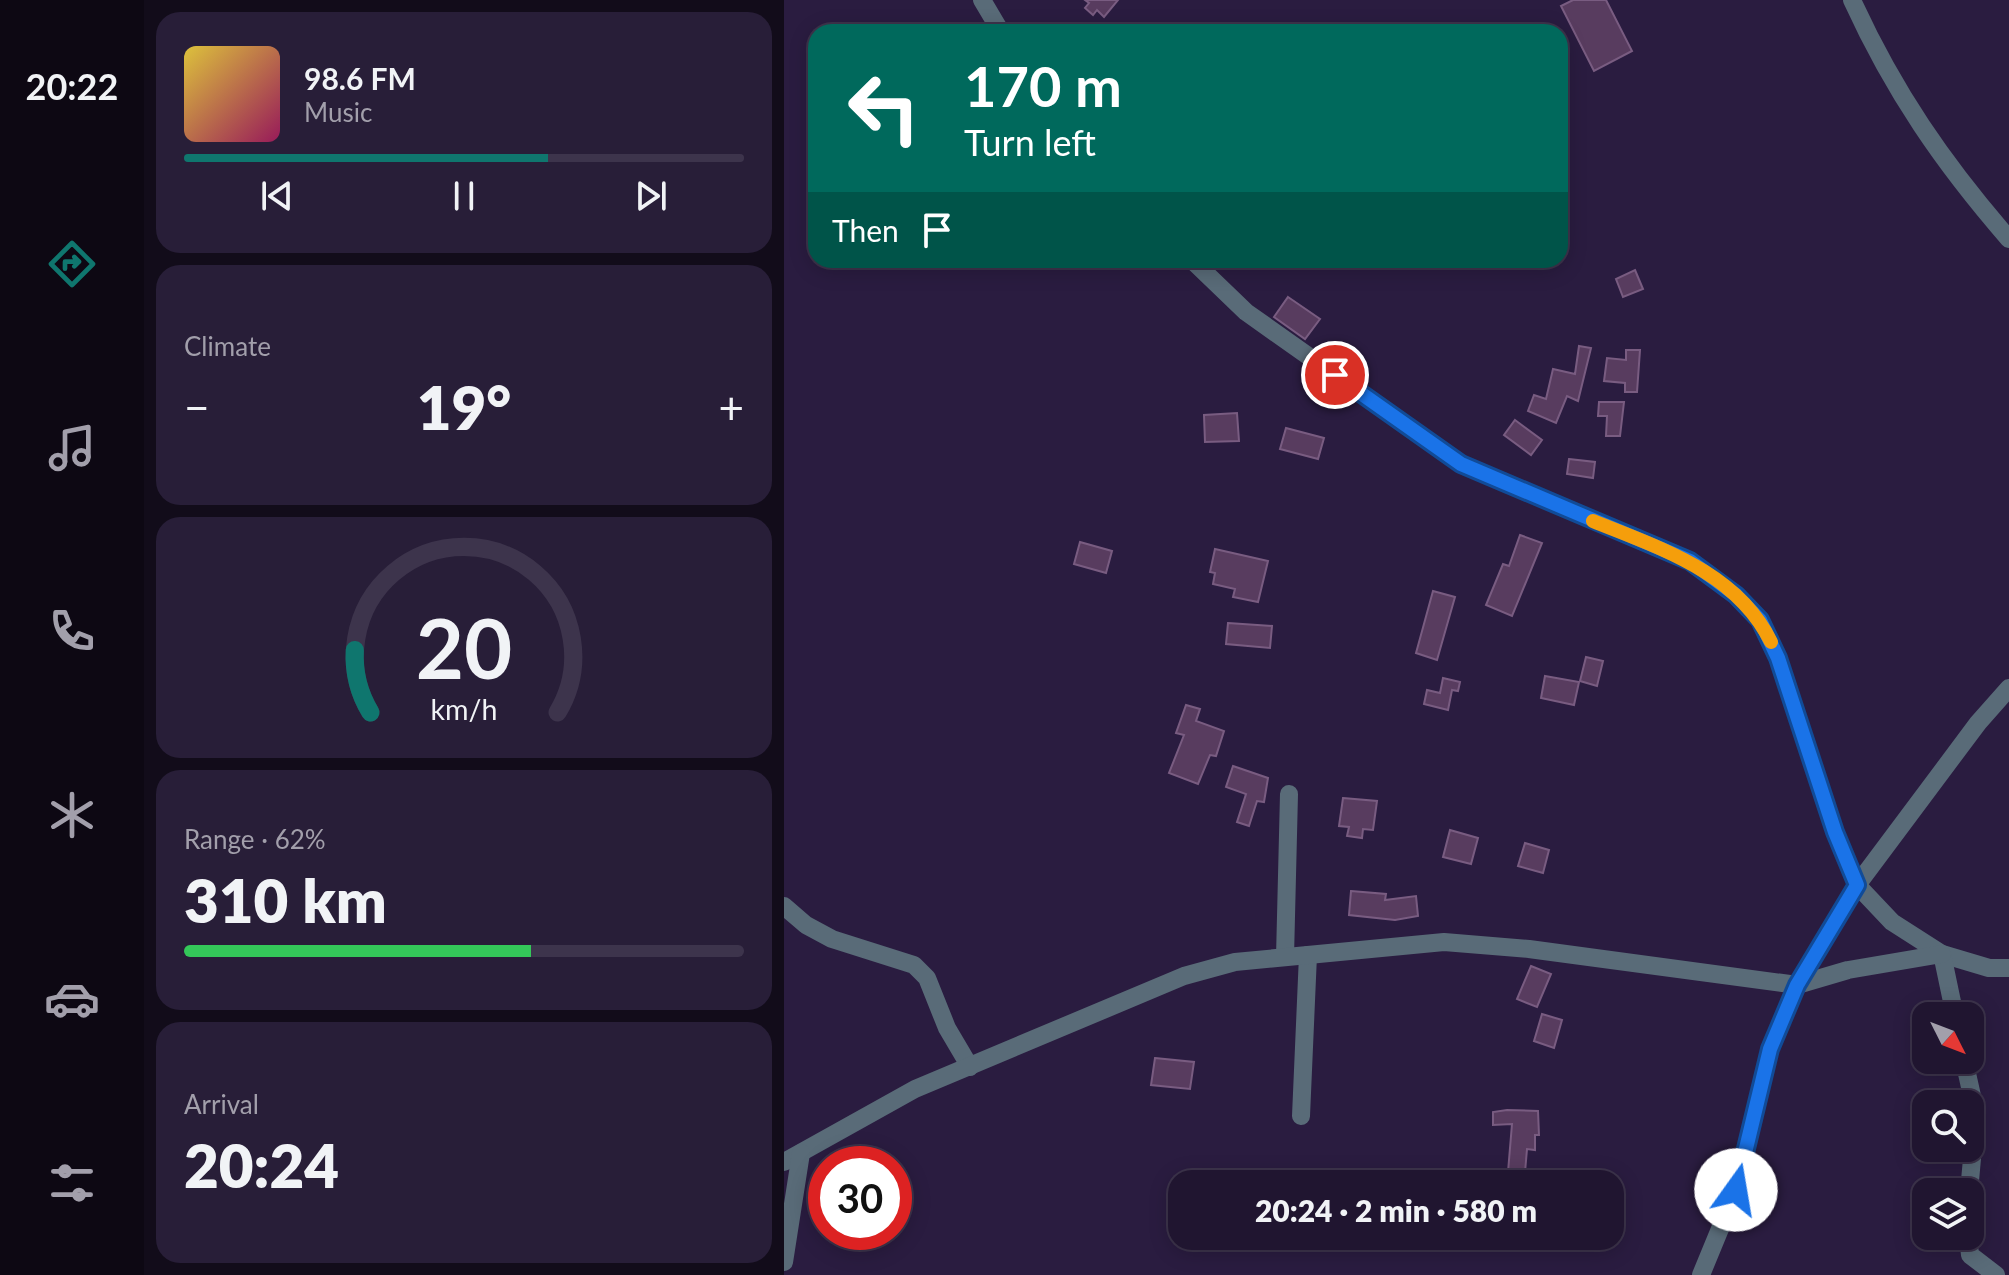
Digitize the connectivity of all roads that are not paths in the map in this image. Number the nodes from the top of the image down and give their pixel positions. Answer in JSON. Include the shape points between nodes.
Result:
{"nodes":[{"id":1,"x":982,"y":0,"type":"edge"},
{"id":2,"x":1852,"y":0,"type":"edge"},
{"id":3,"x":996,"y":24,"type":"edge"},
{"id":4,"x":2009,"y":239,"type":"edge"},
{"id":5,"x":1201,"y":268,"type":"edge"},
{"id":6,"x":2009,"y":688,"type":"edge"},
{"id":7,"x":1289,"y":794,"type":"dead end"},
{"id":8,"x":1857,"y":885,"type":"junction"},
{"id":9,"x":784,"y":906,"type":"edge"},
{"id":10,"x":1942,"y":954,"type":"junction"},
{"id":11,"x":1308,"y":955,"type":"junction"},
{"id":12,"x":1285,"y":957,"type":"junction"},
{"id":13,"x":2009,"y":968,"type":"edge"},
{"id":14,"x":1797,"y":985,"type":"junction"},
{"id":15,"x":1952,"y":1002,"type":"edge"},
{"id":16,"x":970,"y":1067,"type":"junction"},
{"id":17,"x":1967,"y":1074,"type":"edge"},
{"id":18,"x":1301,"y":1116,"type":"dead end"},
{"id":19,"x":792,"y":1157,"type":"edge"},
{"id":20,"x":1970,"y":1178,"type":"edge"},
{"id":21,"x":1969,"y":1250,"type":"edge"},
{"id":22,"x":784,"y":1262,"type":"edge"},
{"id":23,"x":1701,"y":1275,"type":"edge"},
{"id":24,"x":1996,"y":1275,"type":"edge"}],
"edges":[{"from":1,"to":3,"type":"street"},
{"from":2,"to":4,"type":"street","via":[[1927,139]]},
{"from":5,"to":8,"type":"street","via":[[1256,319],[1461,464],[1690,561],[1736,595],[1760,620],[1778,658]]},
{"from":6,"to":8,"type":"street"},
{"from":7,"to":12,"type":"street"},
{"from":8,"to":10,"type":"street","via":[[1892,922]]},
{"from":8,"to":14,"type":"street"},
{"from":9,"to":16,"type":"street","via":[[832,939],[914,965],[927,978]]},
{"from":10,"to":13,"type":"street","via":[[1989,968]]},
{"from":10,"to":14,"type":"street","via":[[1848,970]]},
{"from":10,"to":15,"type":"street"},
{"from":11,"to":12,"type":"street"},
{"from":11,"to":14,"type":"street","via":[[1444,942]]},
{"from":11,"to":18,"type":"street"},
{"from":12,"to":16,"type":"street","via":[[1235,962],[1184,976]]},
{"from":14,"to":23,"type":"street","via":[[1770,1049],[1736,1190]]},
{"from":16,"to":19,"type":"street","via":[[915,1089]]},
{"from":17,"to":20,"type":"street","via":[[1976,1114]]},
{"from":19,"to":22,"type":"street"},
{"from":21,"to":24,"type":"street"}]}
